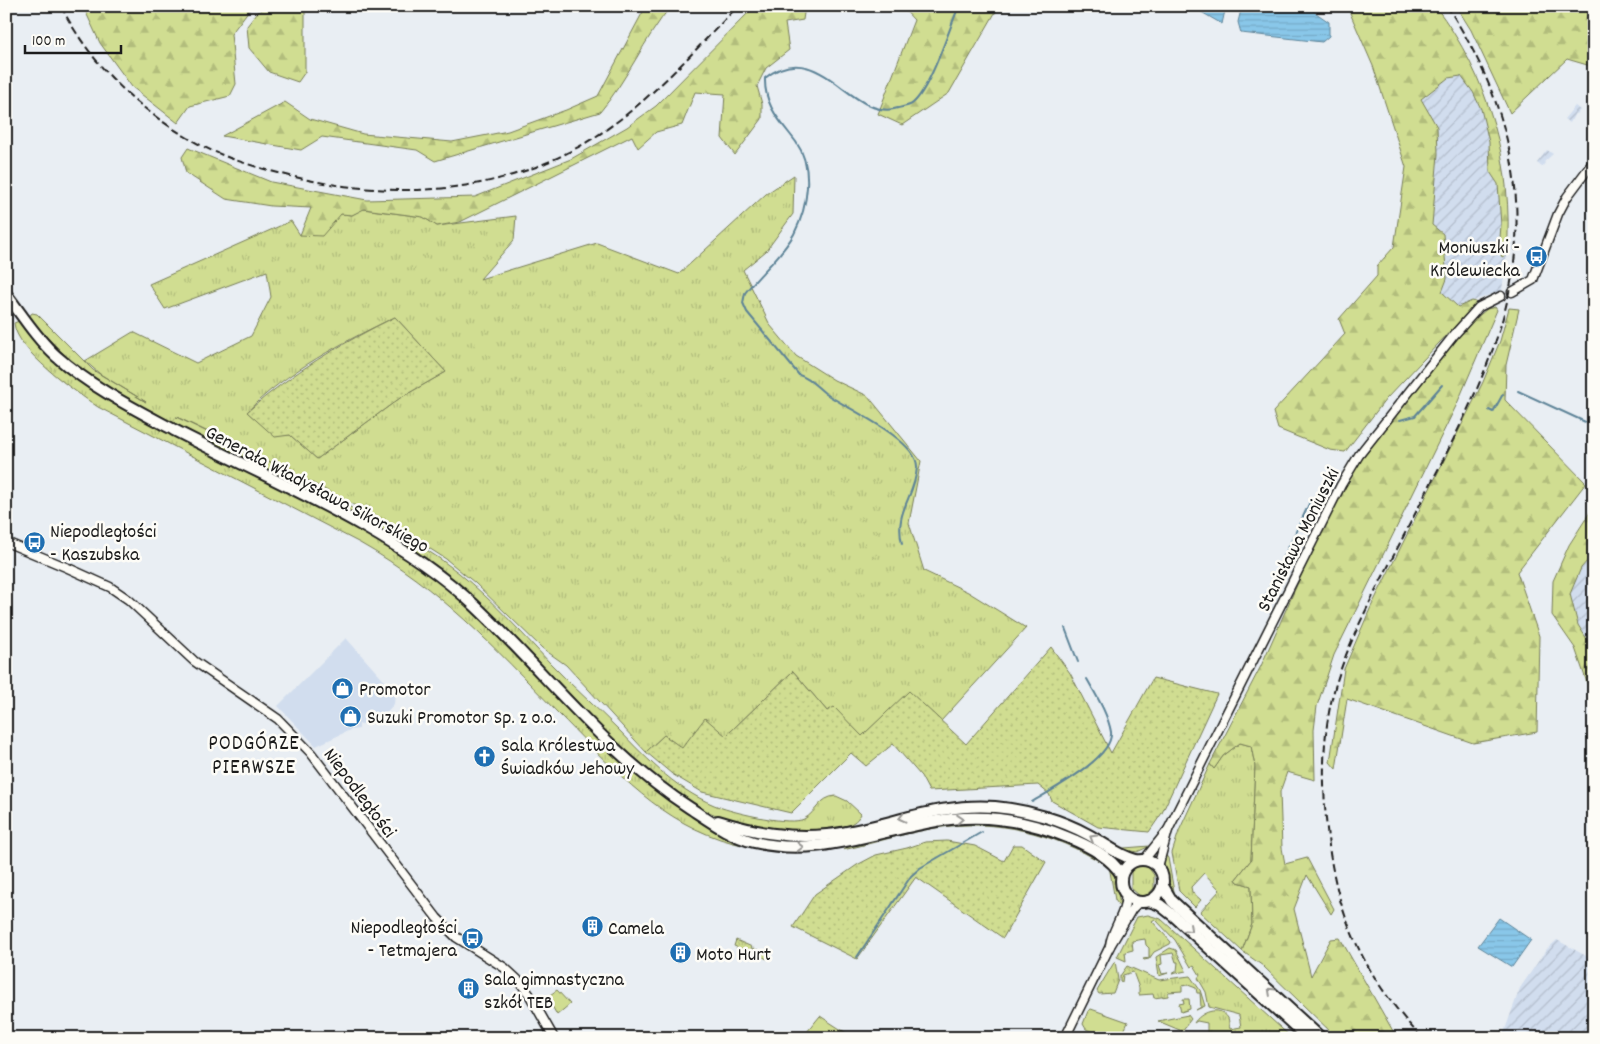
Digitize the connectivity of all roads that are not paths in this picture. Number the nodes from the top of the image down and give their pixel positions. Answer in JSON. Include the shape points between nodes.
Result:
{"nodes":[{"id":1,"x":1594,"y":161,"type":"edge"},
{"id":2,"x":1512,"y":292,"type":"dead end"},
{"id":3,"x":6,"y":294,"type":"edge"},
{"id":4,"x":1501,"y":296,"type":"dead end"},
{"id":5,"x":6,"y":542,"type":"edge"},
{"id":6,"x":692,"y":810,"type":"junction"},
{"id":7,"x":1168,"y":830,"type":"junction"},
{"id":8,"x":1140,"y":860,"type":"junction"},
{"id":9,"x":1158,"y":867,"type":"junction"},
{"id":10,"x":1121,"y":874,"type":"junction"},
{"id":11,"x":1163,"y":886,"type":"junction"},
{"id":12,"x":1125,"y":894,"type":"junction"},
{"id":13,"x":1144,"y":902,"type":"junction"},
{"id":14,"x":1110,"y":946,"type":"junction"},
{"id":15,"x":554,"y":1038,"type":"edge"},
{"id":16,"x":1065,"y":1038,"type":"edge"},
{"id":17,"x":1308,"y":1038,"type":"edge"},
{"id":18,"x":1321,"y":1038,"type":"edge"}],
"edges":[{"from":1,"to":2,"type":"street","via":[[1558,214],[1533,280]]},
{"from":3,"to":6,"type":"main road","name":"Generała Władysława Sikorskiego","via":[[53,354],[116,400],[356,524],[433,571],[472,603],[648,780]]},
{"from":4,"to":7,"type":"street","name":"Stanisława Moniuszki","via":[[1479,307],[1359,455]]},
{"from":5,"to":15,"type":"street","name":"Niepodległości","via":[[110,587],[129,600],[194,661],[252,699],[295,734],[437,918],[456,937],[505,968],[519,981]]},
{"from":8,"to":6,"type":"main road","name":"Generała Władysława Sikorskiego","one_way":true,"via":[[1123,856],[1058,822],[994,807],[941,810],[843,832],[799,836],[747,830]]},
{"from":6,"to":10,"type":"main road","name":"Generała Władysława Sikorskiego","one_way":true,"via":[[752,842],[796,847],[840,844],[943,820],[1007,820],[1073,840],[1104,857]]},
{"from":7,"to":8,"type":"street","name":"Stanisława Moniuszki"},
{"from":7,"to":9,"type":"street","name":"Stanisława Moniuszki"},
{"from":8,"to":9,"type":"main road"},
{"from":8,"to":10,"type":"main road","via":[[1129,864]]},
{"from":9,"to":11,"type":"main road"},
{"from":10,"to":12,"type":"main road","via":[[1120,885]]},
{"from":11,"to":13,"type":"main road","via":[[1156,897]]},
{"from":18,"to":11,"type":"main road","one_way":true,"via":[[1172,901]]},
{"from":12,"to":13,"type":"main road"},
{"from":12,"to":14,"type":"street"},
{"from":13,"to":14,"type":"street","via":[[1132,909]]},
{"from":13,"to":17,"type":"main road","one_way":true,"via":[[1160,905],[1174,916]]},
{"from":14,"to":16,"type":"street"}]}
